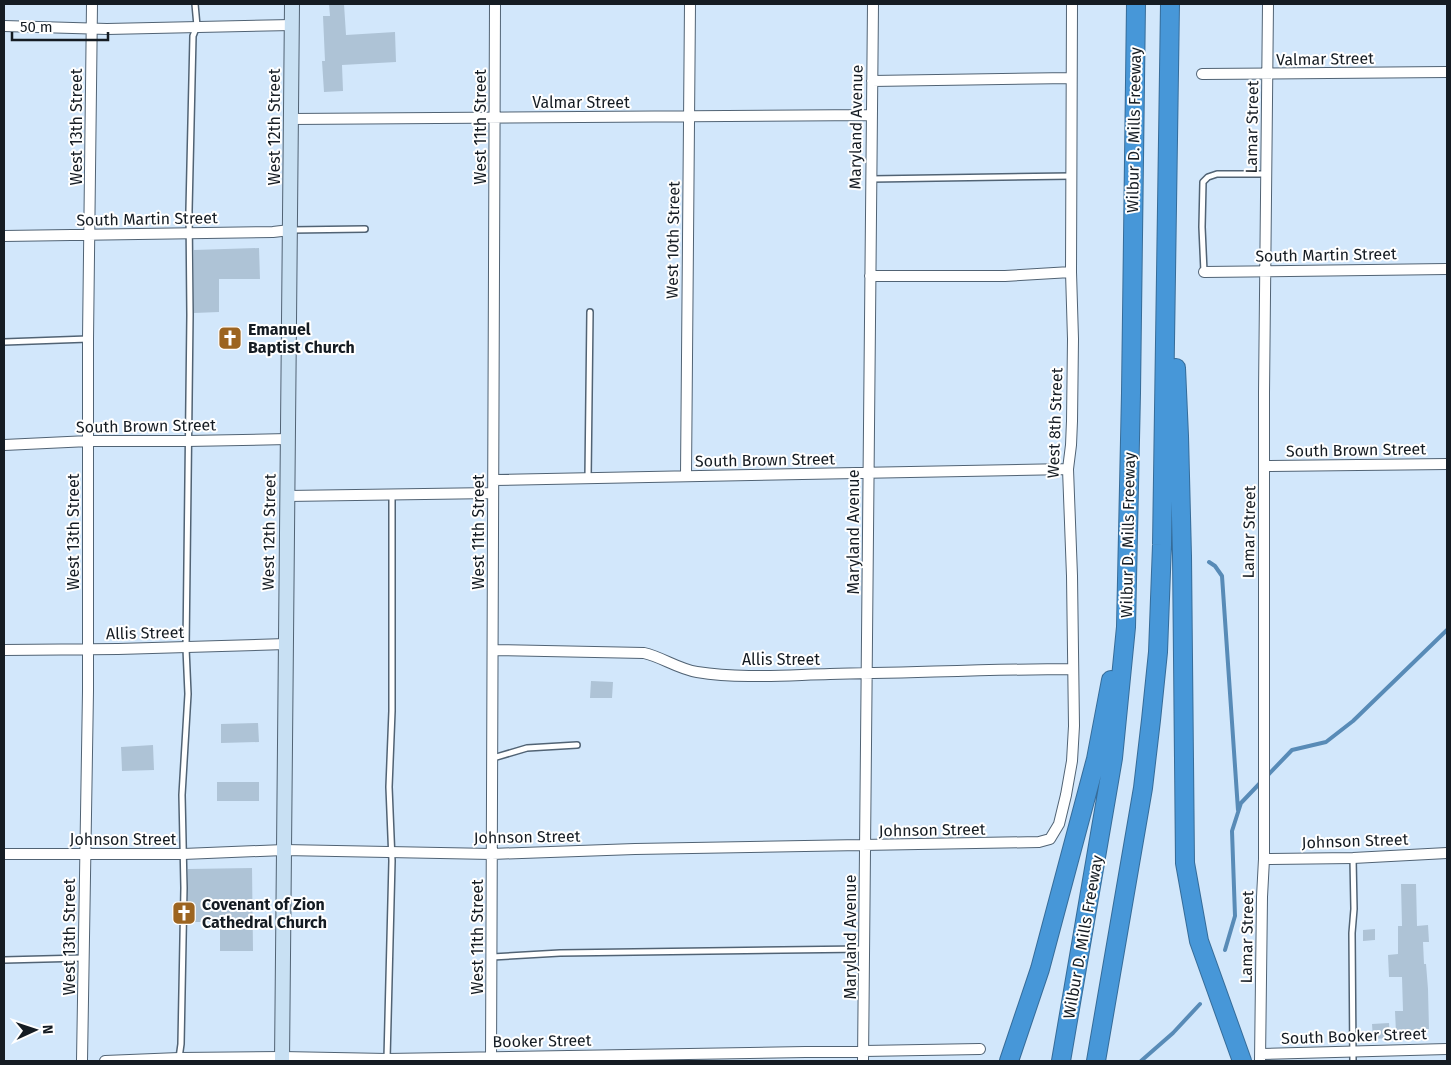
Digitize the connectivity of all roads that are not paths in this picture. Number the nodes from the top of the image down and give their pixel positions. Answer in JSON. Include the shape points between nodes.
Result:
{"nodes":[{"id":1,"x":92,"y":4,"type":"edge"},
{"id":2,"x":195,"y":4,"type":"edge"},
{"id":3,"x":292,"y":4,"type":"edge"},
{"id":4,"x":496,"y":4,"type":"edge"},
{"id":5,"x":690,"y":4,"type":"edge"},
{"id":6,"x":873,"y":4,"type":"edge"},
{"id":7,"x":1072,"y":4,"type":"edge"},
{"id":8,"x":1135,"y":4,"type":"edge"},
{"id":9,"x":1170,"y":4,"type":"edge"},
{"id":10,"x":1268,"y":4,"type":"edge"},
{"id":11,"x":292,"y":25,"type":"junction"},
{"id":12,"x":4,"y":26,"type":"edge"},
{"id":13,"x":197,"y":26,"type":"junction"},
{"id":14,"x":92,"y":28,"type":"junction"},
{"id":15,"x":1447,"y":72,"type":"edge"},
{"id":16,"x":1202,"y":74,"type":"dead end"},
{"id":17,"x":1268,"y":75,"type":"junction"},
{"id":18,"x":1071,"y":78,"type":"junction"},
{"id":19,"x":872,"y":81,"type":"junction"},
{"id":20,"x":871,"y":115,"type":"junction"},
{"id":21,"x":689,"y":116,"type":"junction"},
{"id":22,"x":495,"y":118,"type":"junction"},
{"id":23,"x":292,"y":119,"type":"junction"},
{"id":24,"x":1266,"y":174,"type":"junction"},
{"id":25,"x":1072,"y":176,"type":"junction"},
{"id":26,"x":871,"y":179,"type":"junction"},
{"id":27,"x":1168,"y":223,"type":"junction"},
{"id":28,"x":365,"y":229,"type":"dead end"},
{"id":29,"x":290,"y":230,"type":"junction"},
{"id":30,"x":90,"y":234,"type":"junction"},
{"id":31,"x":189,"y":234,"type":"junction"},
{"id":32,"x":4,"y":236,"type":"edge"},
{"id":33,"x":1447,"y":269,"type":"edge"},
{"id":34,"x":1265,"y":271,"type":"junction"},
{"id":35,"x":1071,"y":272,"type":"junction"},
{"id":36,"x":1204,"y":272,"type":"joint"},
{"id":37,"x":870,"y":276,"type":"junction"},
{"id":38,"x":590,"y":312,"type":"dead end"},
{"id":39,"x":88,"y":339,"type":"junction"},
{"id":40,"x":4,"y":342,"type":"edge"},
{"id":41,"x":288,"y":439,"type":"junction"},
{"id":42,"x":89,"y":441,"type":"junction"},
{"id":43,"x":187,"y":441,"type":"junction"},
{"id":44,"x":4,"y":445,"type":"edge"},
{"id":45,"x":1447,"y":464,"type":"edge"},
{"id":46,"x":1265,"y":466,"type":"junction"},
{"id":47,"x":1068,"y":469,"type":"junction"},
{"id":48,"x":868,"y":473,"type":"junction"},
{"id":49,"x":686,"y":476,"type":"junction"},
{"id":50,"x":588,"y":478,"type":"junction"},
{"id":51,"x":494,"y":480,"type":"junction"},
{"id":52,"x":494,"y":493,"type":"junction"},
{"id":53,"x":392,"y":495,"type":"junction"},
{"id":54,"x":287,"y":496,"type":"junction"},
{"id":55,"x":1128,"y":579,"type":"junction"},
{"id":56,"x":286,"y":644,"type":"junction"},
{"id":57,"x":87,"y":648,"type":"junction"},
{"id":58,"x":186,"y":648,"type":"junction"},
{"id":59,"x":4,"y":650,"type":"edge"},
{"id":60,"x":493,"y":650,"type":"junction"},
{"id":61,"x":1073,"y":669,"type":"junction"},
{"id":62,"x":867,"y":674,"type":"junction"},
{"id":63,"x":577,"y":745,"type":"dead end"},
{"id":64,"x":492,"y":758,"type":"junction"},
{"id":65,"x":1050,"y":839,"type":"joint"},
{"id":66,"x":865,"y":846,"type":"junction"},
{"id":67,"x":284,"y":850,"type":"junction"},
{"id":68,"x":84,"y":853,"type":"junction"},
{"id":69,"x":391,"y":853,"type":"junction"},
{"id":70,"x":1447,"y":853,"type":"edge"},
{"id":71,"x":4,"y":854,"type":"edge"},
{"id":72,"x":183,"y":854,"type":"junction"},
{"id":73,"x":492,"y":854,"type":"junction"},
{"id":74,"x":1353,"y":858,"type":"junction"},
{"id":75,"x":1264,"y":859,"type":"junction"},
{"id":76,"x":864,"y":949,"type":"junction"},
{"id":77,"x":492,"y":957,"type":"junction"},
{"id":78,"x":83,"y":958,"type":"junction"},
{"id":79,"x":4,"y":960,"type":"edge"},
{"id":80,"x":980,"y":1049,"type":"dead end"},
{"id":81,"x":1447,"y":1049,"type":"edge"},
{"id":82,"x":864,"y":1056,"type":"edge"},
{"id":83,"x":1353,"y":1056,"type":"edge"},
{"id":84,"x":1260,"y":1058,"type":"edge"},
{"id":85,"x":282,"y":1059,"type":"edge"},
{"id":86,"x":387,"y":1059,"type":"junction"},
{"id":87,"x":491,"y":1059,"type":"edge"},
{"id":88,"x":179,"y":1060,"type":"edge"},
{"id":89,"x":82,"y":1061,"type":"edge"},
{"id":90,"x":105,"y":1061,"type":"edge"},
{"id":91,"x":1009,"y":1061,"type":"edge"},
{"id":92,"x":1061,"y":1061,"type":"edge"},
{"id":93,"x":1096,"y":1061,"type":"edge"},
{"id":94,"x":1242,"y":1061,"type":"edge"}],
"edges":[{"from":1,"to":14,"type":"street","name":"West 13th Street"},
{"from":2,"to":13,"type":"lane"},
{"from":3,"to":11,"type":"main road","name":"West 12th Street"},
{"from":4,"to":22,"type":"street","name":"West 11th Street"},
{"from":5,"to":21,"type":"street","name":"West 10th Street"},
{"from":6,"to":19,"type":"street","name":"Maryland Avenue"},
{"from":7,"to":18,"type":"street","name":"West 8th Street"},
{"from":8,"to":55,"type":"highway","name":"Wilbur D. Mills Freeway"},
{"from":9,"to":27,"type":"highway","name":"Wilbur D. Mills Freeway"},
{"from":10,"to":17,"type":"street","name":"Lamar Street"},
{"from":11,"to":13,"type":"street"},
{"from":11,"to":23,"type":"main road","name":"West 12th Street"},
{"from":12,"to":14,"type":"street"},
{"from":13,"to":14,"type":"street"},
{"from":13,"to":31,"type":"lane","via":[[193,36]]},
{"from":14,"to":30,"type":"street","name":"West 13th Street"},
{"from":15,"to":17,"type":"street","name":"Valmar Street"},
{"from":16,"to":17,"type":"street","name":"Valmar Street"},
{"from":17,"to":24,"type":"street","name":"Lamar Street"},
{"from":18,"to":19,"type":"street"},
{"from":18,"to":25,"type":"street","name":"West 8th Street"},
{"from":19,"to":20,"type":"street","name":"Maryland Avenue"},
{"from":20,"to":21,"type":"street","name":"Valmar Street"},
{"from":20,"to":26,"type":"street","name":"Maryland Avenue"},
{"from":21,"to":22,"type":"street","name":"Valmar Street"},
{"from":21,"to":49,"type":"street","name":"West 10th Street"},
{"from":22,"to":23,"type":"street","name":"Valmar Street"},
{"from":22,"to":51,"type":"street","name":"West 11th Street"},
{"from":23,"to":29,"type":"main road","name":"West 12th Street"},
{"from":24,"to":34,"type":"street","name":"Lamar Street"},
{"from":24,"to":36,"type":"lane","via":[[1217,174],[1208,176],[1203,182]]},
{"from":25,"to":26,"type":"lane"},
{"from":25,"to":35,"type":"street","name":"West 8th Street"},
{"from":26,"to":37,"type":"street","name":"Maryland Avenue"},
{"from":27,"to":93,"type":"highway","name":"Wilbur D. Mills Freeway","via":[[1158,652],[1142,788]]},
{"from":27,"to":94,"type":"highway","via":[[1180,436],[1185,863],[1199,941]]},
{"from":28,"to":29,"type":"lane"},
{"from":29,"to":31,"type":"street","name":"South Martin Street"},
{"from":29,"to":41,"type":"main road","name":"West 12th Street"},
{"from":30,"to":31,"type":"street","name":"South Martin Street"},
{"from":30,"to":32,"type":"street","name":"South Martin Street"},
{"from":30,"to":39,"type":"street","name":"West 13th Street"},
{"from":31,"to":43,"type":"lane"},
{"from":33,"to":34,"type":"street","name":"South Martin Street"},
{"from":34,"to":36,"type":"street","name":"South Martin Street"},
{"from":34,"to":46,"type":"street","name":"Lamar Street"},
{"from":35,"to":37,"type":"street","via":[[1005,276]]},
{"from":35,"to":47,"type":"street","name":"West 8th Street","via":[[1072,421]]},
{"from":37,"to":48,"type":"street","name":"Maryland Avenue"},
{"from":38,"to":50,"type":"lane"},
{"from":39,"to":40,"type":"lane"},
{"from":39,"to":42,"type":"street","name":"West 13th Street"},
{"from":41,"to":43,"type":"street","name":"South Brown Street"},
{"from":41,"to":54,"type":"main road","name":"West 12th Street"},
{"from":42,"to":43,"type":"street","name":"South Brown Street"},
{"from":42,"to":44,"type":"street","name":"South Brown Street"},
{"from":42,"to":57,"type":"street","name":"West 13th Street"},
{"from":43,"to":58,"type":"lane"},
{"from":45,"to":46,"type":"street","name":"South Brown Street"},
{"from":46,"to":75,"type":"street","name":"Lamar Street"},
{"from":47,"to":48,"type":"street","name":"South Brown Street"},
{"from":47,"to":61,"type":"street","name":"West 8th Street"},
{"from":48,"to":49,"type":"street","name":"South Brown Street"},
{"from":48,"to":62,"type":"street","name":"Maryland Avenue"},
{"from":49,"to":50,"type":"street","name":"South Brown Street"},
{"from":50,"to":51,"type":"street","name":"South Brown Street"},
{"from":51,"to":52,"type":"street","name":"West 11th Street"},
{"from":52,"to":53,"type":"street"},
{"from":52,"to":60,"type":"street","name":"West 11th Street"},
{"from":53,"to":54,"type":"street"},
{"from":53,"to":69,"type":"lane"},
{"from":54,"to":56,"type":"main road","name":"West 12th Street"},
{"from":55,"to":91,"type":"highway","via":[[1096,759],[1040,968]]},
{"from":55,"to":92,"type":"highway","name":"Wilbur D. Mills Freeway","via":[[1113,758]]},
{"from":56,"to":58,"type":"street","name":"Allis Street"},
{"from":56,"to":67,"type":"main road","name":"West 12th Street"},
{"from":57,"to":58,"type":"street","name":"Allis Street"},
{"from":57,"to":59,"type":"street","name":"Allis Street"},
{"from":57,"to":68,"type":"street","name":"West 13th Street"},
{"from":58,"to":72,"type":"lane","via":[[188,694],[182,794]]},
{"from":60,"to":62,"type":"street","name":"Allis Street","via":[[644,653],[710,674]]},
{"from":60,"to":64,"type":"street","name":"West 11th Street"},
{"from":61,"to":62,"type":"street","name":"Allis Street"},
{"from":61,"to":65,"type":"street","name":"West 8th Street","via":[[1072,761],[1059,824]]},
{"from":62,"to":66,"type":"street","name":"Maryland Avenue"},
{"from":63,"to":64,"type":"lane","via":[[527,748]]},
{"from":64,"to":73,"type":"street","name":"West 11th Street"},
{"from":65,"to":66,"type":"street","name":"Johnson Street","via":[[1039,842]]},
{"from":66,"to":73,"type":"street","name":"Johnson Street"},
{"from":66,"to":76,"type":"street","name":"Maryland Avenue"},
{"from":67,"to":69,"type":"street","name":"Johnson Street"},
{"from":67,"to":72,"type":"street","name":"Johnson Street"},
{"from":67,"to":85,"type":"main road","name":"West 12th Street"},
{"from":68,"to":71,"type":"street","name":"Johnson Street"},
{"from":68,"to":72,"type":"street","name":"Johnson Street"},
{"from":68,"to":78,"type":"street","name":"West 13th Street"},
{"from":69,"to":73,"type":"street","name":"Johnson Street"},
{"from":69,"to":86,"type":"lane"},
{"from":70,"to":74,"type":"street","name":"Johnson Street"},
{"from":72,"to":88,"type":"lane"},
{"from":73,"to":77,"type":"street","name":"West 11th Street"},
{"from":74,"to":75,"type":"street","name":"Johnson Street"},
{"from":74,"to":83,"type":"lane"},
{"from":75,"to":84,"type":"street","name":"Lamar Street"},
{"from":76,"to":77,"type":"lane"},
{"from":76,"to":82,"type":"street","name":"Maryland Avenue"},
{"from":77,"to":87,"type":"street","name":"West 11th Street"},
{"from":78,"to":79,"type":"lane"},
{"from":78,"to":89,"type":"street","name":"West 13th Street"},
{"from":80,"to":82,"type":"street","name":"Booker Street"},
{"from":81,"to":83,"type":"street","name":"South Booker Street"},
{"from":82,"to":87,"type":"street","name":"Booker Street"},
{"from":83,"to":84,"type":"street","name":"South Booker Street"},
{"from":85,"to":86,"type":"street","name":"Booker Street"},
{"from":85,"to":88,"type":"street","name":"Booker Street"},
{"from":86,"to":87,"type":"street","name":"Booker Street"},
{"from":88,"to":90,"type":"street","name":"Booker Street"}]}
